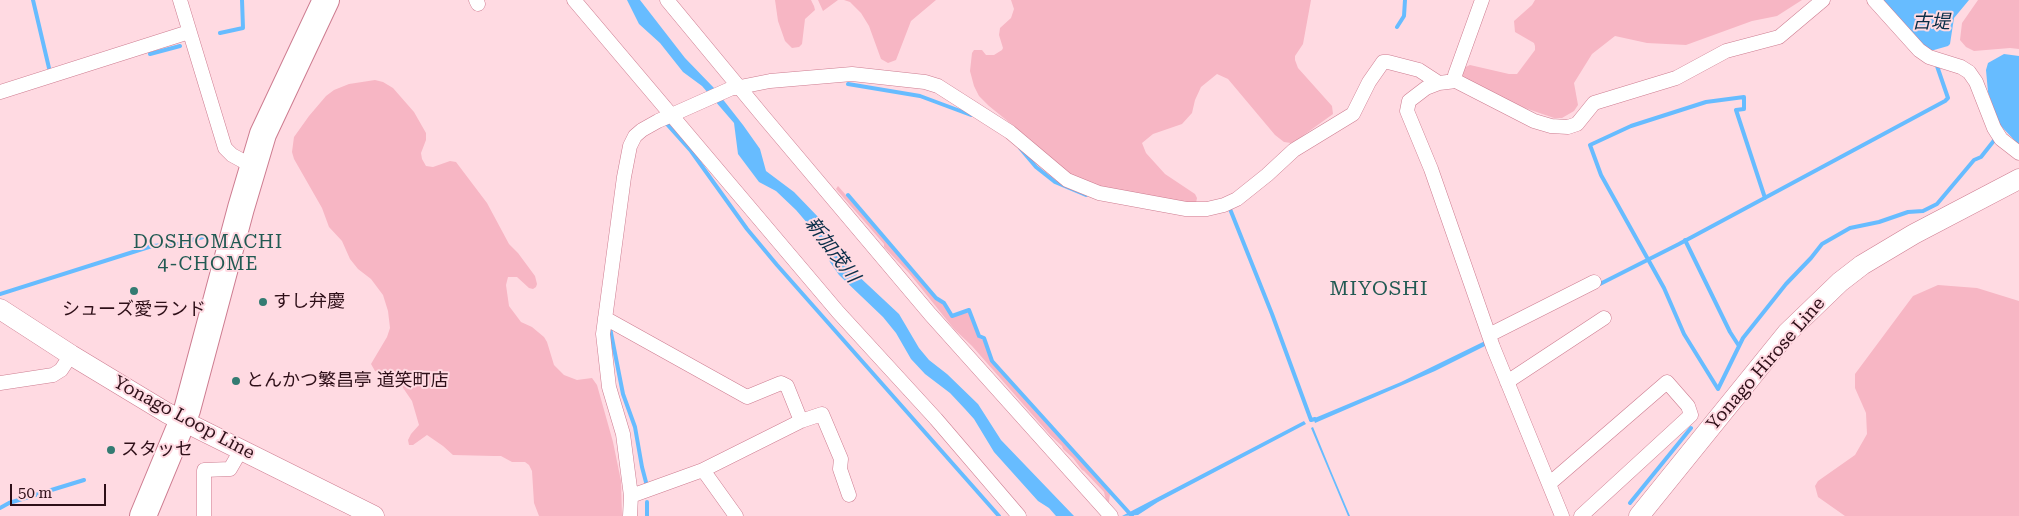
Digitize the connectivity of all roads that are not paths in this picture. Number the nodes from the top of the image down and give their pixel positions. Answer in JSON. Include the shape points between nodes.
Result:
{"nodes":[{"id":1,"x":180,"y":0,"type":"edge"},
{"id":2,"x":312,"y":0,"type":"edge"},
{"id":3,"x":326,"y":0,"type":"edge"},
{"id":4,"x":574,"y":0,"type":"edge"},
{"id":5,"x":667,"y":0,"type":"edge"},
{"id":6,"x":1482,"y":0,"type":"edge"},
{"id":7,"x":1824,"y":0,"type":"edge"},
{"id":8,"x":1874,"y":0,"type":"edge"},
{"id":9,"x":189,"y":32,"type":"junction"},
{"id":10,"x":1456,"y":81,"type":"junction"},
{"id":11,"x":1439,"y":83,"type":"junction"},
{"id":12,"x":735,"y":88,"type":"junction"},
{"id":13,"x":0,"y":92,"type":"edge"},
{"id":14,"x":675,"y":114,"type":"junction"},
{"id":15,"x":2019,"y":153,"type":"edge"},
{"id":16,"x":250,"y":165,"type":"junction"},
{"id":17,"x":2019,"y":179,"type":"edge"},
{"id":18,"x":1594,"y":282,"type":"dead end"},
{"id":19,"x":0,"y":309,"type":"edge"},
{"id":20,"x":605,"y":318,"type":"junction"},
{"id":21,"x":1604,"y":318,"type":"dead end"},
{"id":22,"x":1489,"y":335,"type":"junction"},
{"id":23,"x":71,"y":355,"type":"junction"},
{"id":24,"x":1507,"y":382,"type":"junction"},
{"id":25,"x":0,"y":383,"type":"edge"},
{"id":26,"x":175,"y":416,"type":"junction"},
{"id":27,"x":801,"y":421,"type":"junction"},
{"id":28,"x":241,"y":450,"type":"junction"},
{"id":29,"x":703,"y":470,"type":"junction"},
{"id":30,"x":1549,"y":484,"type":"junction"},
{"id":31,"x":849,"y":495,"type":"dead end"},
{"id":32,"x":631,"y":496,"type":"junction"},
{"id":33,"x":126,"y":516,"type":"edge"},
{"id":34,"x":143,"y":516,"type":"edge"},
{"id":35,"x":204,"y":516,"type":"edge"},
{"id":36,"x":374,"y":516,"type":"edge"},
{"id":37,"x":630,"y":516,"type":"edge"},
{"id":38,"x":736,"y":516,"type":"edge"},
{"id":39,"x":1020,"y":516,"type":"edge"},
{"id":40,"x":1111,"y":516,"type":"edge"},
{"id":41,"x":1562,"y":516,"type":"edge"},
{"id":42,"x":1580,"y":516,"type":"edge"},
{"id":43,"x":1639,"y":516,"type":"edge"}],
"edges":[{"from":1,"to":9,"type":"street"},
{"from":2,"to":16,"type":"highway","via":[[255,131]]},
{"from":3,"to":16,"type":"highway"},
{"from":4,"to":14,"type":"street"},
{"from":5,"to":12,"type":"street"},
{"from":6,"to":10,"type":"street","via":[[1455,75]]},
{"from":7,"to":10,"type":"street","via":[[1778,37],[1726,51],[1676,78],[1594,104],[1577,124],[1568,127],[1534,121]]},
{"from":8,"to":15,"type":"street","via":[[1919,50],[1969,72],[1994,128],[2001,139]]},
{"from":9,"to":13,"type":"street"},
{"from":9,"to":16,"type":"street","via":[[224,148]]},
{"from":10,"to":11,"type":"street"},
{"from":11,"to":12,"type":"street","via":[[1418,70],[1383,62],[1354,114],[1294,150],[1237,199],[1197,210],[1099,193],[1067,180],[1010,132],[938,86],[925,82],[852,74],[770,81]]},
{"from":11,"to":22,"type":"street","via":[[1409,101],[1407,111],[1431,169]]},
{"from":12,"to":14,"type":"street"},
{"from":12,"to":40,"type":"street","via":[[930,314]]},
{"from":14,"to":20,"type":"street","via":[[642,130],[630,146]]},
{"from":14,"to":39,"type":"street","via":[[838,312]]},
{"from":16,"to":26,"type":"highway","via":[[228,212],[180,377]]},
{"from":17,"to":43,"type":"main road","name":"Yonago Hirose Line","via":[[1914,234],[1862,264],[1840,282],[1788,334]]},
{"from":18,"to":22,"type":"street"},
{"from":19,"to":23,"type":"main road","name":"Yonago Loop Line"},
{"from":20,"to":27,"type":"street","via":[[747,397],[782,383],[787,386]]},
{"from":20,"to":32,"type":"street","via":[[606,373],[623,434]]},
{"from":21,"to":24,"type":"street"},
{"from":22,"to":24,"type":"street"},
{"from":23,"to":25,"type":"street","via":[[61,370],[52,375]]},
{"from":23,"to":26,"type":"main road","name":"Yonago Loop Line"},
{"from":24,"to":30,"type":"street"},
{"from":26,"to":28,"type":"main road","name":"Yonago Loop Line"},
{"from":26,"to":33,"type":"highway"},
{"from":26,"to":34,"type":"highway"},
{"from":27,"to":29,"type":"street"},
{"from":27,"to":31,"type":"street","via":[[822,414],[841,459],[840,470]]},
{"from":28,"to":35,"type":"street","via":[[230,469],[204,470]]},
{"from":28,"to":36,"type":"main road","name":"Yonago Loop Line"},
{"from":29,"to":32,"type":"street"},
{"from":29,"to":38,"type":"street"},
{"from":30,"to":41,"type":"street"},
{"from":30,"to":42,"type":"street","via":[[1667,382],[1688,406],[1691,415]]},
{"from":32,"to":37,"type":"street"}]}
